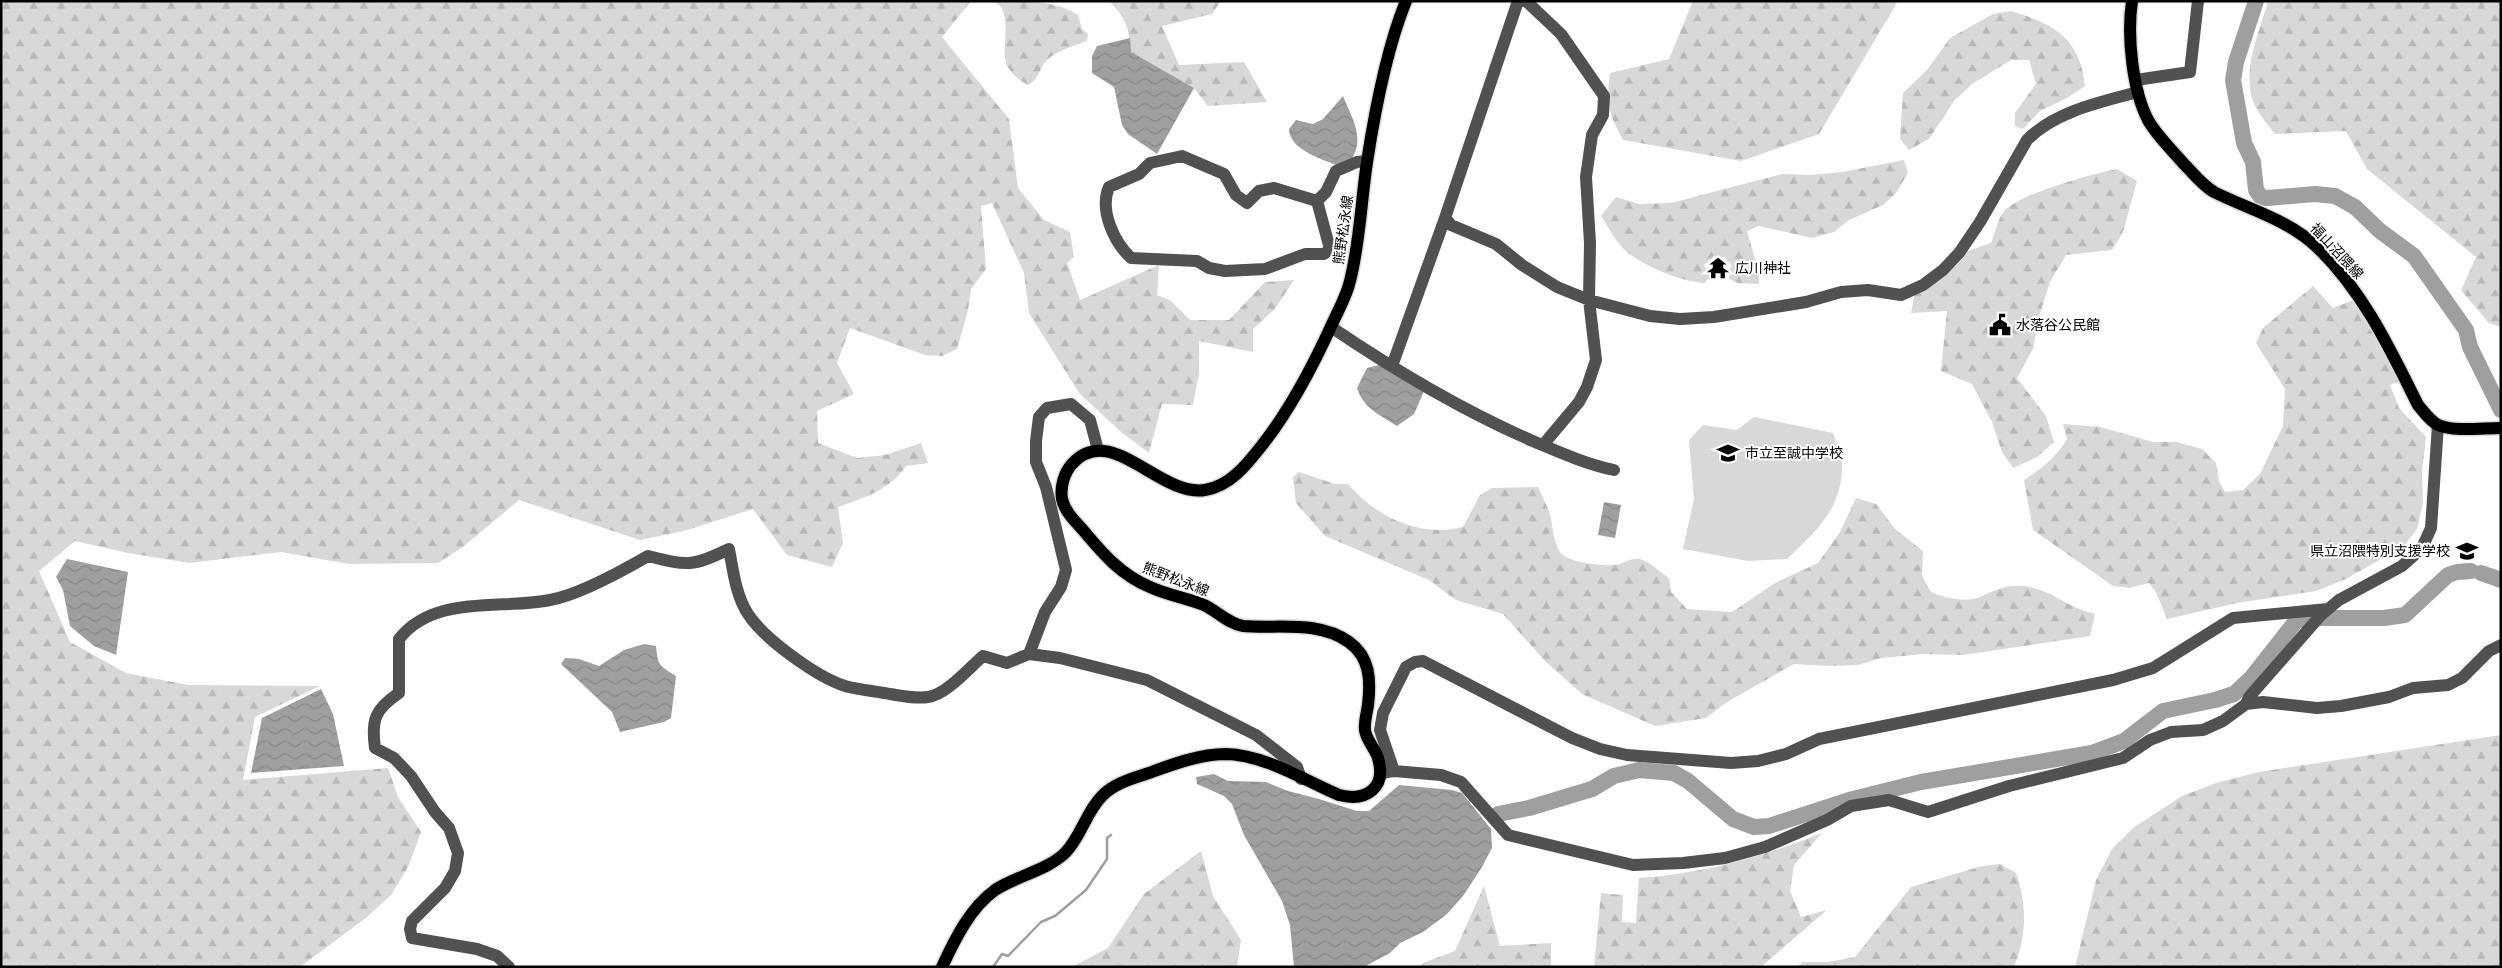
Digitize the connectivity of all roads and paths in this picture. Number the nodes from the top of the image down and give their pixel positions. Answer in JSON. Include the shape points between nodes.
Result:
{"nodes":[{"id":1,"x":1406,"y":1,"type":"edge"},
{"id":2,"x":1518,"y":1,"type":"edge"},
{"id":3,"x":1526,"y":1,"type":"edge"},
{"id":4,"x":2132,"y":1,"type":"edge"},
{"id":5,"x":2198,"y":1,"type":"edge"},
{"id":6,"x":2137,"y":86,"type":"junction"},
{"id":7,"x":1367,"y":161,"type":"junction"},
{"id":8,"x":1317,"y":201,"type":"junction"},
{"id":9,"x":1445,"y":218,"type":"junction"},
{"id":10,"x":1589,"y":300,"type":"junction"},
{"id":11,"x":1331,"y":327,"type":"junction"},
{"id":12,"x":1392,"y":366,"type":"junction"},
{"id":13,"x":2438,"y":425,"type":"junction"},
{"id":14,"x":2501,"y":428,"type":"edge"},
{"id":15,"x":1543,"y":445,"type":"junction"},
{"id":16,"x":1098,"y":450,"type":"junction"},
{"id":17,"x":1614,"y":470,"type":"dead end"},
{"id":18,"x":1062,"y":484,"type":"junction"},
{"id":19,"x":1046,"y":487,"type":"junction"},
{"id":20,"x":2321,"y":616,"type":"junction"},
{"id":21,"x":2501,"y":645,"type":"edge"},
{"id":22,"x":1029,"y":654,"type":"junction"},
{"id":23,"x":2246,"y":704,"type":"junction"},
{"id":24,"x":1394,"y":771,"type":"junction"},
{"id":25,"x":1381,"y":773,"type":"junction"},
{"id":26,"x":1301,"y":779,"type":"junction"},
{"id":27,"x":509,"y":967,"type":"edge"},
{"id":28,"x":942,"y":967,"type":"edge"}],
"edges":[{"from":1,"to":7,"type":"main road","name":"熊野松永線","via":[[1391,46]]},
{"from":2,"to":9,"type":"street"},
{"from":3,"to":10,"type":"street","via":[[1561,34],[1604,96],[1603,115],[1592,135],[1586,177]]},
{"from":4,"to":6,"type":"main road","name":"福山沼隈線","via":[[2131,48]]},
{"from":5,"to":6,"type":"street","via":[[2190,72]]},
{"from":6,"to":10,"type":"street","via":[[2062,118],[2050,120],[2037,130],[2027,140],[1959,253],[1923,286],[1900,295],[1868,290],[1841,292],[1806,302],[1696,319],[1650,316]]},
{"from":6,"to":13,"type":"main road","name":"福山沼隈線","via":[[2149,120],[2201,183],[2299,231],[2318,249],[2362,301],[2418,405]]},
{"from":7,"to":8,"type":"street","via":[[1336,171],[1326,192]]},
{"from":7,"to":11,"type":"main road","name":"熊野松永線","via":[[1357,253],[1351,278]]},
{"from":8,"to":8,"type":"street","via":[[1274,188],[1259,191],[1247,203],[1236,195],[1224,174],[1182,156],[1150,162],[1139,174],[1109,187],[1105,197],[1113,233],[1131,258],[1197,262],[1225,272],[1264,269],[1305,254],[1324,254],[1330,249]]},
{"from":9,"to":10,"type":"street","via":[[1451,225],[1496,244],[1557,287]]},
{"from":9,"to":12,"type":"street"},
{"from":10,"to":15,"type":"street","via":[[1596,360],[1580,402]]},
{"from":11,"to":12,"type":"street"},
{"from":11,"to":16,"type":"main road","name":"熊野松永線","via":[[1270,436],[1247,464],[1222,485],[1203,490],[1182,489],[1124,456]]},
{"from":12,"to":15,"type":"street","via":[[1487,421]]},
{"from":13,"to":14,"type":"main road"},
{"from":13,"to":20,"type":"street","via":[[2431,528],[2422,548],[2402,566],[2339,600]]},
{"from":15,"to":17,"type":"street"},
{"from":16,"to":18,"type":"main road","via":[[1074,461]]},
{"from":16,"to":19,"type":"street","via":[[1090,420],[1070,404],[1048,408],[1039,416],[1036,440],[1036,462]]},
{"from":18,"to":19,"type":"street"},
{"from":18,"to":25,"type":"main road","name":"熊野松永線","via":[[1066,510],[1124,574],[1204,606],[1241,626],[1293,626],[1338,636],[1352,644],[1366,659],[1369,700],[1365,732],[1375,750]]},
{"from":19,"to":22,"type":"street","via":[[1066,570]]},
{"from":20,"to":23,"type":"street"},
{"from":20,"to":24,"type":"street","via":[[2233,618],[2153,668],[2113,680],[1819,740],[1786,754],[1731,763],[1600,750],[1423,661],[1415,662],[1406,667],[1383,713],[1380,730]]},
{"from":21,"to":23,"type":"street","via":[[2489,651],[2462,678],[2448,685],[2413,688],[2389,697],[2333,707],[2264,702]]},
{"from":22,"to":26,"type":"street","via":[[1060,658],[1147,680],[1174,692],[1270,745],[1298,767]]},
{"from":22,"to":27,"type":"street","via":[[1007,663],[982,656],[955,681],[929,697],[846,686],[813,669],[763,633],[742,600],[729,549],[696,564],[648,556],[614,575],[552,600],[468,606],[417,622],[399,639],[399,693],[376,713],[372,729],[375,748],[394,758],[411,776],[449,828],[458,854],[455,871],[446,888],[412,921],[412,938],[477,949],[497,956]]},
{"from":23,"to":24,"type":"street","via":[[2223,722],[2203,730],[2170,732],[2150,740],[2123,758],[2085,769],[2009,786],[1928,812],[1889,800],[1851,806],[1766,847],[1725,858],[1682,863],[1633,865],[1508,835],[1461,782],[1441,775]]},
{"from":24,"to":25,"type":"street"},
{"from":25,"to":26,"type":"main road","via":[[1372,790],[1363,797],[1352,798]]},
{"from":26,"to":28,"type":"main road","via":[[1267,763],[1226,754],[1165,767],[1114,787],[1102,795],[1065,853],[996,890],[979,904],[959,933]]}]}
